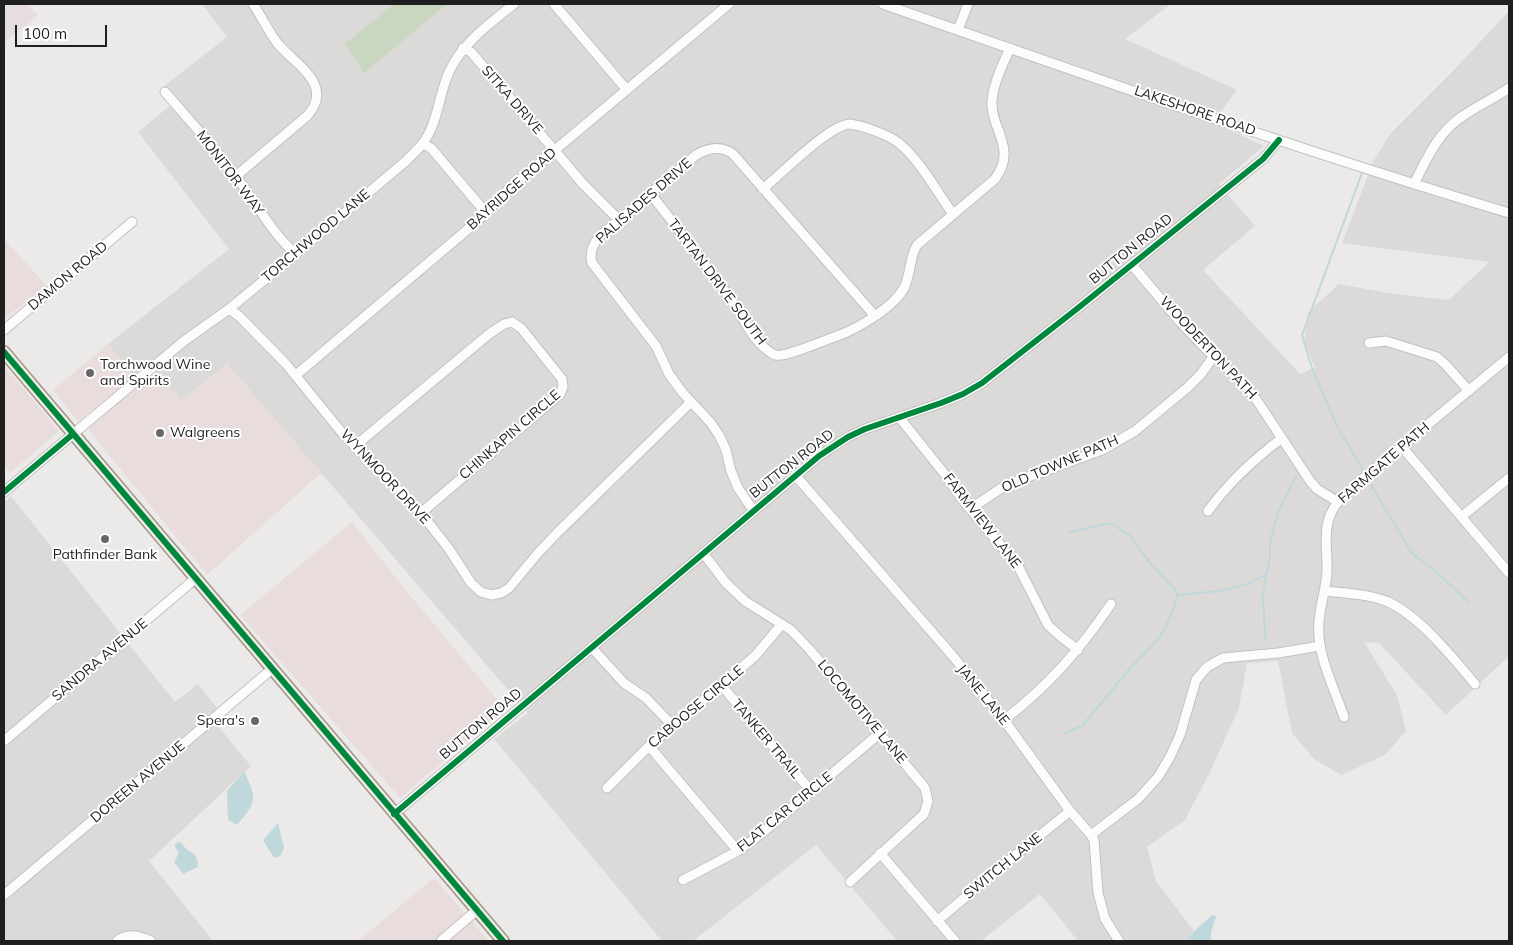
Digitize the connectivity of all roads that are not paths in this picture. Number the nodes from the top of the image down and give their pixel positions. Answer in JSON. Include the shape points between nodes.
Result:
{"nodes":[{"id":1,"x":253,"y":4,"type":"edge"},
{"id":2,"x":514,"y":4,"type":"edge"},
{"id":3,"x":554,"y":4,"type":"edge"},
{"id":4,"x":729,"y":4,"type":"edge"},
{"id":5,"x":883,"y":4,"type":"edge"},
{"id":6,"x":968,"y":4,"type":"edge"},
{"id":7,"x":958,"y":30,"type":"junction"},
{"id":8,"x":463,"y":48,"type":"junction"},
{"id":9,"x":1010,"y":48,"type":"junction"},
{"id":10,"x":1509,"y":88,"type":"edge"},
{"id":11,"x":627,"y":90,"type":"junction"},
{"id":12,"x":165,"y":92,"type":"dead end"},
{"id":13,"x":1279,"y":140,"type":"junction"},
{"id":14,"x":422,"y":144,"type":"junction"},
{"id":15,"x":555,"y":150,"type":"junction"},
{"id":16,"x":236,"y":176,"type":"junction"},
{"id":17,"x":1414,"y":184,"type":"junction"},
{"id":18,"x":763,"y":189,"type":"junction"},
{"id":19,"x":650,"y":194,"type":"junction"},
{"id":20,"x":486,"y":213,"type":"junction"},
{"id":21,"x":1509,"y":213,"type":"edge"},
{"id":22,"x":953,"y":214,"type":"junction"},
{"id":23,"x":619,"y":220,"type":"junction"},
{"id":24,"x":132,"y":222,"type":"dead end"},
{"id":25,"x":296,"y":254,"type":"junction"},
{"id":26,"x":1132,"y":264,"type":"junction"},
{"id":27,"x":229,"y":309,"type":"junction"},
{"id":28,"x":875,"y":316,"type":"junction"},
{"id":29,"x":4,"y":330,"type":"edge"},
{"id":30,"x":1368,"y":343,"type":"dead end"},
{"id":31,"x":4,"y":352,"type":"edge"},
{"id":32,"x":1214,"y":356,"type":"junction"},
{"id":33,"x":1509,"y":358,"type":"edge"},
{"id":34,"x":296,"y":375,"type":"junction"},
{"id":35,"x":1468,"y":392,"type":"junction"},
{"id":36,"x":691,"y":402,"type":"junction"},
{"id":37,"x":899,"y":417,"type":"junction"},
{"id":38,"x":73,"y":434,"type":"junction"},
{"id":39,"x":1282,"y":438,"type":"junction"},
{"id":40,"x":355,"y":446,"type":"junction"},
{"id":41,"x":1402,"y":447,"type":"junction"},
{"id":42,"x":795,"y":475,"type":"junction"},
{"id":43,"x":1509,"y":478,"type":"edge"},
{"id":44,"x":4,"y":492,"type":"edge"},
{"id":45,"x":1338,"y":502,"type":"junction"},
{"id":46,"x":970,"y":509,"type":"junction"},
{"id":47,"x":753,"y":510,"type":"junction"},
{"id":48,"x":1208,"y":511,"type":"dead end"},
{"id":49,"x":421,"y":513,"type":"junction"},
{"id":50,"x":1461,"y":517,"type":"junction"},
{"id":51,"x":703,"y":553,"type":"junction"},
{"id":52,"x":1509,"y":573,"type":"edge"},
{"id":53,"x":195,"y":579,"type":"junction"},
{"id":54,"x":1325,"y":591,"type":"junction"},
{"id":55,"x":1111,"y":604,"type":"dead end"},
{"id":56,"x":782,"y":624,"type":"junction"},
{"id":57,"x":1320,"y":646,"type":"junction"},
{"id":58,"x":592,"y":648,"type":"junction"},
{"id":59,"x":1078,"y":650,"type":"junction"},
{"id":60,"x":272,"y":669,"type":"junction"},
{"id":61,"x":1476,"y":684,"type":"dead end"},
{"id":62,"x":722,"y":686,"type":"junction"},
{"id":63,"x":1344,"y":717,"type":"dead end"},
{"id":64,"x":1004,"y":720,"type":"junction"},
{"id":65,"x":673,"y":726,"type":"junction"},
{"id":66,"x":880,"y":733,"type":"junction"},
{"id":67,"x":4,"y":741,"type":"edge"},
{"id":68,"x":649,"y":746,"type":"junction"},
{"id":69,"x":607,"y":788,"type":"dead end"},
{"id":70,"x":811,"y":791,"type":"junction"},
{"id":71,"x":1070,"y":811,"type":"junction"},
{"id":72,"x":394,"y":814,"type":"junction"},
{"id":73,"x":1092,"y":835,"type":"junction"},
{"id":74,"x":738,"y":851,"type":"junction"},
{"id":75,"x":880,"y":853,"type":"junction"},
{"id":76,"x":682,"y":880,"type":"dead end"},
{"id":77,"x":850,"y":882,"type":"dead end"},
{"id":78,"x":4,"y":894,"type":"edge"},
{"id":79,"x":477,"y":910,"type":"junction"},
{"id":80,"x":937,"y":921,"type":"junction"},
{"id":81,"x":117,"y":941,"type":"edge"},
{"id":82,"x":151,"y":941,"type":"edge"},
{"id":83,"x":441,"y":941,"type":"edge"},
{"id":84,"x":503,"y":941,"type":"edge"},
{"id":85,"x":955,"y":941,"type":"edge"},
{"id":86,"x":1119,"y":941,"type":"edge"}],
"edges":[{"from":1,"to":16,"type":"street","via":[[267,30],[313,81],[317,94],[315,105],[307,116]]},
{"from":2,"to":8,"type":"street","name":"TORCHWOOD LANE"},
{"from":3,"to":11,"type":"street"},
{"from":4,"to":11,"type":"street","name":"BAYRIDGE ROAD"},
{"from":5,"to":7,"type":"street","name":"LAKESHORE ROAD"},
{"from":6,"to":7,"type":"street"},
{"from":7,"to":9,"type":"street","name":"LAKESHORE ROAD"},
{"from":8,"to":14,"type":"street","name":"TORCHWOOD LANE","via":[[451,67],[432,125]]},
{"from":8,"to":15,"type":"street","name":"SITKA DRIVE","via":[[471,52]]},
{"from":9,"to":13,"type":"street","name":"LAKESHORE ROAD"},
{"from":9,"to":22,"type":"street","via":[[992,100],[1003,146],[1003,163],[995,179]]},
{"from":10,"to":17,"type":"street","via":[[1458,119],[1446,131],[1435,144]]},
{"from":11,"to":15,"type":"street","name":"BAYRIDGE ROAD"},
{"from":12,"to":16,"type":"street","name":"MONITOR WAY"},
{"from":13,"to":17,"type":"street","name":"LAKESHORE ROAD"},
{"from":13,"to":26,"type":"street","name":"BUTTON ROAD","via":[[1263,159]]},
{"from":14,"to":20,"type":"street","via":[[431,148]]},
{"from":14,"to":25,"type":"street","name":"TORCHWOOD LANE"},
{"from":15,"to":20,"type":"street","name":"BAYRIDGE ROAD"},
{"from":15,"to":23,"type":"street","name":"SITKA DRIVE"},
{"from":16,"to":25,"type":"street","name":"MONITOR WAY","via":[[266,220]]},
{"from":17,"to":21,"type":"street","name":"LAKESHORE ROAD"},
{"from":18,"to":19,"type":"street","name":"PALISADES DRIVE","via":[[733,154],[712,148],[696,156]]},
{"from":18,"to":22,"type":"street","via":[[830,131],[850,124],[899,143],[914,158]]},
{"from":18,"to":28,"type":"street","name":"PALISADES DRIVE"},
{"from":19,"to":23,"type":"street","name":"PALISADES DRIVE"},
{"from":19,"to":28,"type":"street","name":"TARTAN DRIVE SOUTH","via":[[704,261],[755,338],[774,354],[786,354],[844,334]]},
{"from":20,"to":34,"type":"street","name":"BAYRIDGE ROAD"},
{"from":22,"to":28,"type":"street","via":[[917,245],[903,289]]},
{"from":23,"to":36,"type":"street","name":"PALISADES DRIVE","via":[[596,241],[591,252],[592,263],[653,341],[669,374]]},
{"from":24,"to":29,"type":"street","name":"DAMON ROAD"},
{"from":25,"to":27,"type":"street","name":"TORCHWOOD LANE"},
{"from":26,"to":32,"type":"street","name":"WOODERTON PATH","via":[[1182,324]]},
{"from":26,"to":37,"type":"street","name":"BUTTON ROAD","via":[[982,382],[956,397]]},
{"from":27,"to":34,"type":"street","name":"WYNMOOR DRIVE","via":[[240,316]]},
{"from":27,"to":38,"type":"street","name":"TORCHWOOD LANE","via":[[184,340]]},
{"from":30,"to":35,"type":"street","via":[[1386,341],[1437,357]]},
{"from":31,"to":38,"type":"main road"},
{"from":32,"to":39,"type":"street","name":"WOODERTON PATH","via":[[1246,385]]},
{"from":32,"to":46,"type":"street","name":"OLD TOWNE PATH","via":[[1187,388],[1134,431],[1102,450],[1006,485]]},
{"from":33,"to":35,"type":"street","name":"FARMGATE PATH"},
{"from":34,"to":40,"type":"street","name":"WYNMOOR DRIVE"},
{"from":35,"to":41,"type":"street","name":"FARMGATE PATH"},
{"from":36,"to":47,"type":"street","name":"PALISADES DRIVE","via":[[720,435],[730,471]]},
{"from":36,"to":49,"type":"street","name":"WYNMOOR DRIVE","via":[[558,532],[515,582],[501,593],[486,594],[471,583]]},
{"from":37,"to":42,"type":"street","name":"BUTTON ROAD","via":[[848,437]]},
{"from":37,"to":46,"type":"street","name":"FARMVIEW LANE"},
{"from":38,"to":44,"type":"street","name":"TORCHWOOD LANE"},
{"from":38,"to":53,"type":"main road"},
{"from":39,"to":45,"type":"street","name":"WOODERTON PATH","via":[[1310,481]]},
{"from":39,"to":48,"type":"street","via":[[1246,466]]},
{"from":40,"to":49,"type":"street","name":"WYNMOOR DRIVE"},
{"from":40,"to":49,"type":"street","name":"CHINKAPIN CIRCLE","via":[[489,334],[512,322],[521,328],[562,379],[560,394]]},
{"from":41,"to":45,"type":"street","name":"FARMGATE PATH"},
{"from":41,"to":50,"type":"street"},
{"from":42,"to":47,"type":"street","name":"BUTTON ROAD"},
{"from":42,"to":64,"type":"street","name":"JANE LANE","via":[[952,655]]},
{"from":43,"to":50,"type":"street"},
{"from":45,"to":54,"type":"street","name":"FARMGATE PATH","via":[[1327,523]]},
{"from":46,"to":59,"type":"street","name":"FARMVIEW LANE","via":[[1018,566],[1048,625]]},
{"from":47,"to":51,"type":"street","name":"BUTTON ROAD"},
{"from":50,"to":52,"type":"street"},
{"from":51,"to":56,"type":"street","name":"LOCOMOTIVE LANE","via":[[745,601]]},
{"from":51,"to":58,"type":"street","name":"BUTTON ROAD"},
{"from":53,"to":60,"type":"main road"},
{"from":53,"to":67,"type":"street","name":"SANDRA AVENUE"},
{"from":54,"to":57,"type":"street","name":"FARMGATE PATH","via":[[1318,620]]},
{"from":54,"to":61,"type":"street","via":[[1368,596],[1396,606],[1439,643]]},
{"from":55,"to":59,"type":"street"},
{"from":56,"to":62,"type":"street","name":"CABOOSE CIRCLE","via":[[755,656]]},
{"from":56,"to":66,"type":"street","name":"LOCOMOTIVE LANE","via":[[810,650]]},
{"from":57,"to":63,"type":"street","name":"FARMGATE PATH"},
{"from":57,"to":73,"type":"street","via":[[1223,658],[1207,667],[1196,680],[1180,735],[1158,776],[1138,799]]},
{"from":58,"to":65,"type":"street","via":[[624,683],[646,698]]},
{"from":58,"to":72,"type":"street","name":"BUTTON ROAD"},
{"from":59,"to":64,"type":"street","via":[[1049,682]]},
{"from":60,"to":72,"type":"main road"},
{"from":60,"to":78,"type":"street","name":"DOREEN AVENUE"},
{"from":62,"to":65,"type":"street","name":"CABOOSE CIRCLE"},
{"from":62,"to":70,"type":"street","name":"TANKER TRAIL"},
{"from":64,"to":71,"type":"street","name":"JANE LANE"},
{"from":65,"to":68,"type":"street","name":"CABOOSE CIRCLE"},
{"from":66,"to":70,"type":"street","name":"FLAT CAR CIRCLE"},
{"from":66,"to":75,"type":"street","name":"LOCOMOTIVE LANE","via":[[925,788],[928,801],[924,814],[913,826]]},
{"from":68,"to":69,"type":"street","name":"CABOOSE CIRCLE"},
{"from":68,"to":74,"type":"street"},
{"from":70,"to":74,"type":"street","name":"FLAT CAR CIRCLE"},
{"from":71,"to":73,"type":"street","name":"JANE LANE"},
{"from":71,"to":80,"type":"street","name":"SWITCH LANE"},
{"from":72,"to":79,"type":"main road"},
{"from":73,"to":86,"type":"street","via":[[1098,893],[1105,919]]},
{"from":74,"to":76,"type":"street","name":"FLAT CAR CIRCLE"},
{"from":75,"to":77,"type":"street","name":"LOCOMOTIVE LANE"},
{"from":75,"to":80,"type":"street"},
{"from":79,"to":83,"type":"street"},
{"from":79,"to":84,"type":"main road"},
{"from":80,"to":85,"type":"street"},
{"from":81,"to":82,"type":"street","via":[[123,936],[135,935]]}]}
